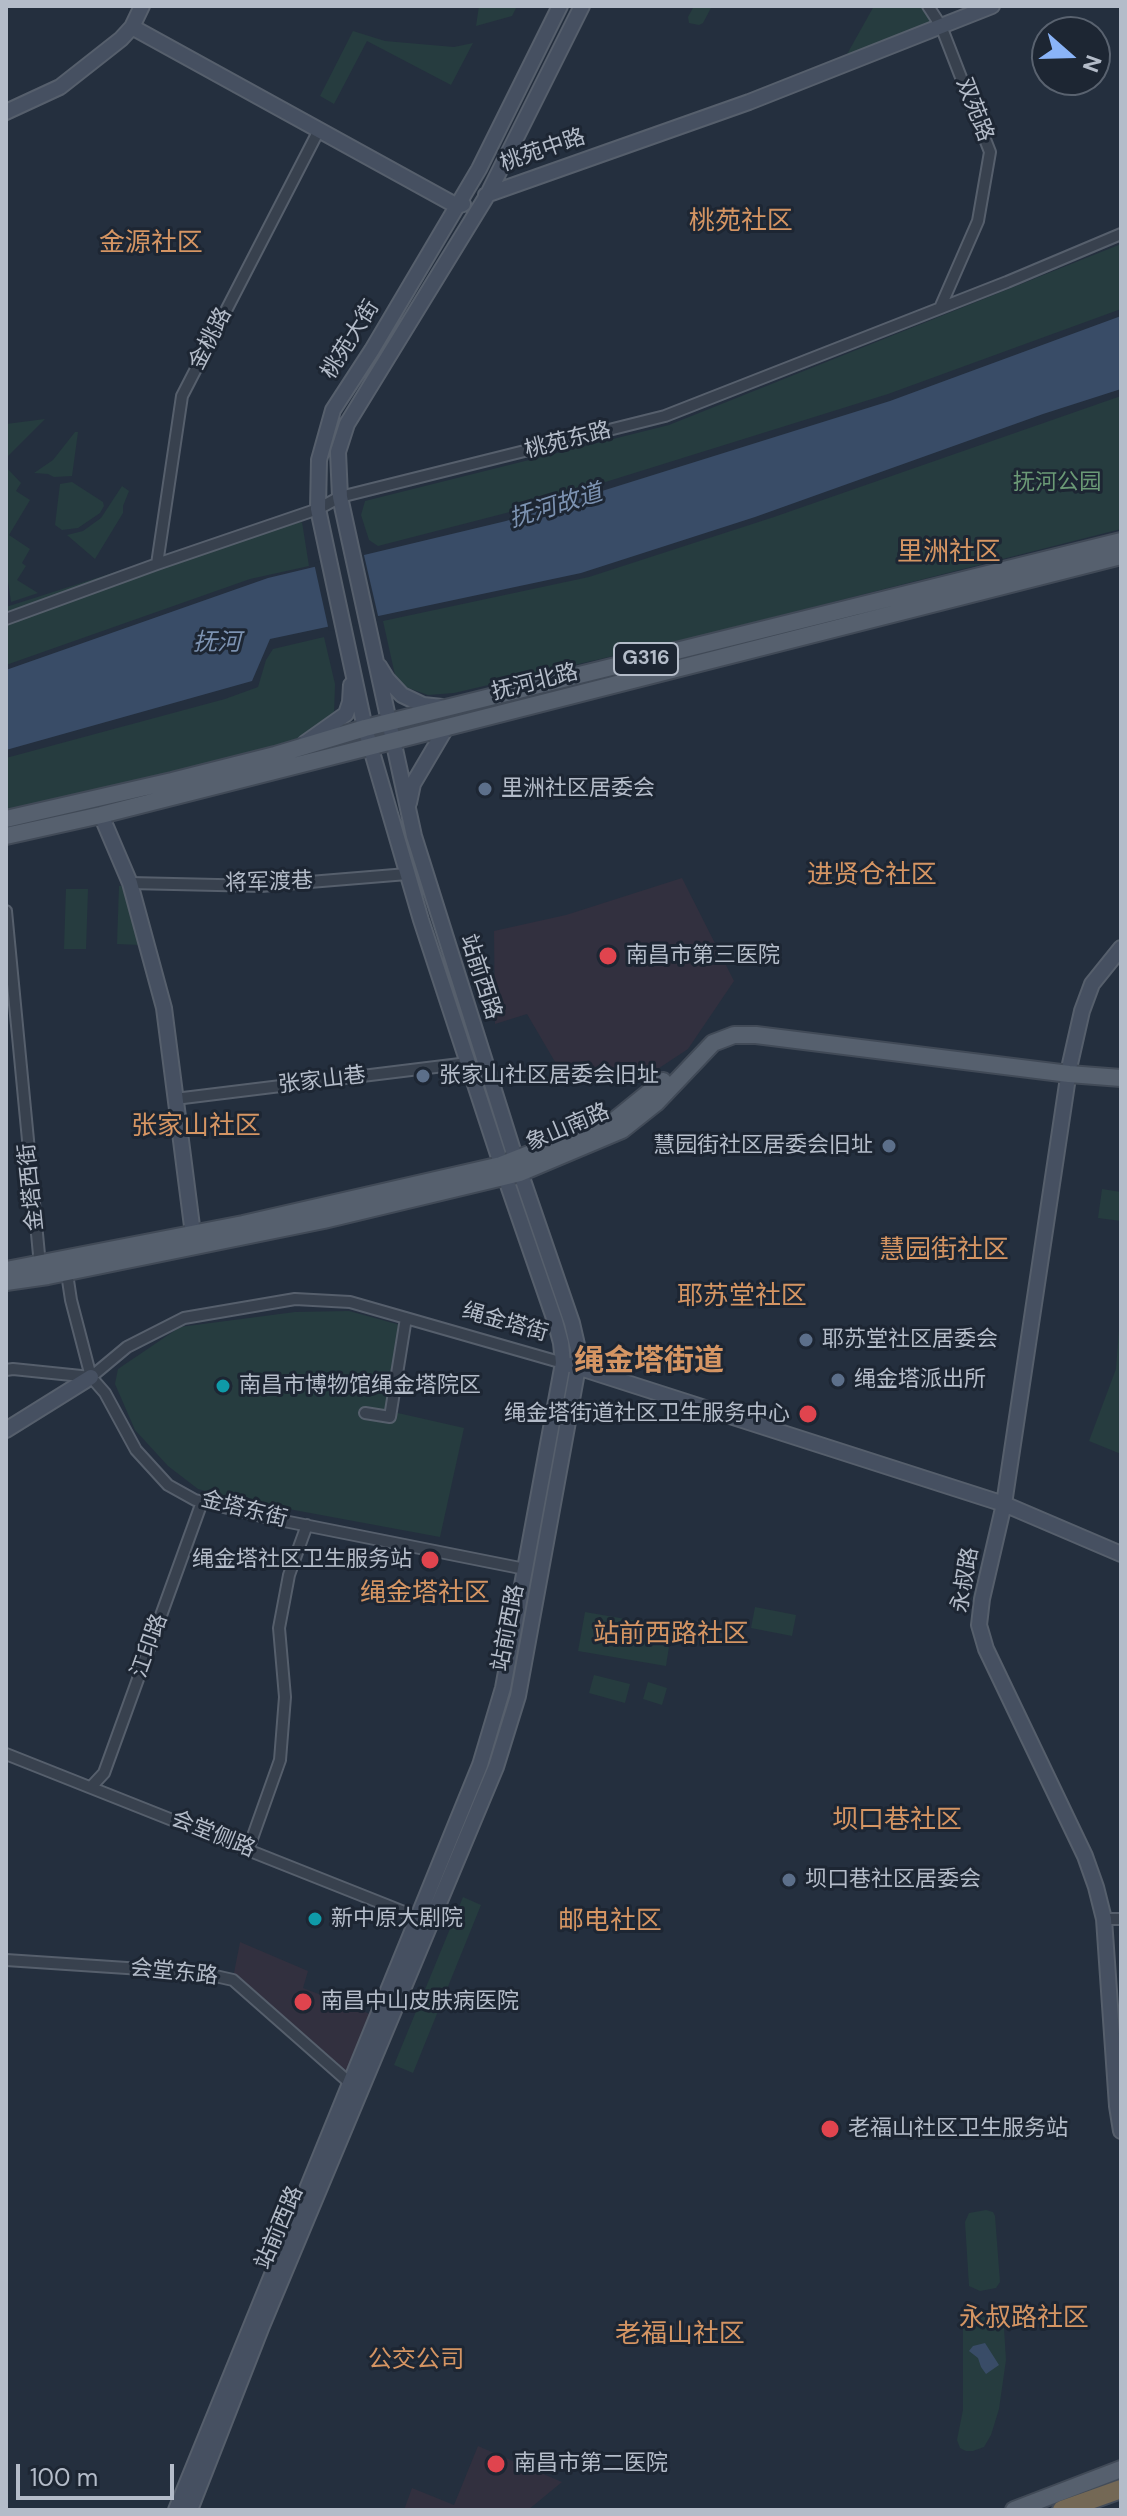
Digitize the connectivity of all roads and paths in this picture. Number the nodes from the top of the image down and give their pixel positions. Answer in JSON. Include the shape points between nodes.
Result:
{"nodes":[{"id":1,"x":142,"y":6,"type":"edge"},
{"id":2,"x":560,"y":6,"type":"edge"},
{"id":3,"x":582,"y":6,"type":"edge"},
{"id":4,"x":928,"y":6,"type":"edge"},
{"id":5,"x":992,"y":6,"type":"edge"},
{"id":6,"x":941,"y":26,"type":"junction"},
{"id":7,"x":132,"y":27,"type":"junction"},
{"id":8,"x":6,"y":112,"type":"edge"},
{"id":9,"x":319,"y":130,"type":"junction"},
{"id":10,"x":488,"y":194,"type":"junction"},
{"id":11,"x":457,"y":206,"type":"junction"},
{"id":12,"x":1121,"y":234,"type":"edge"},
{"id":13,"x":940,"y":308,"type":"junction"},
{"id":14,"x":340,"y":497,"type":"junction"},
{"id":15,"x":318,"y":509,"type":"junction"},
{"id":16,"x":1121,"y":541,"type":"edge"},
{"id":17,"x":1121,"y":556,"type":"edge"},
{"id":18,"x":157,"y":564,"type":"junction"},
{"id":19,"x":6,"y":619,"type":"edge"},
{"id":20,"x":375,"y":659,"type":"junction"},
{"id":21,"x":352,"y":669,"type":"junction"},
{"id":22,"x":447,"y":708,"type":"junction"},
{"id":23,"x":389,"y":722,"type":"junction"},
{"id":24,"x":365,"y":728,"type":"junction"},
{"id":25,"x":446,"y":728,"type":"junction"},
{"id":26,"x":393,"y":742,"type":"junction"},
{"id":27,"x":370,"y":747,"type":"junction"},
{"id":28,"x":295,"y":749,"type":"junction"},
{"id":29,"x":408,"y":811,"type":"junction"},
{"id":30,"x":101,"y":815,"type":"junction"},
{"id":31,"x":6,"y":819,"type":"edge"},
{"id":32,"x":6,"y":836,"type":"edge"},
{"id":33,"x":407,"y":874,"type":"junction"},
{"id":34,"x":130,"y":883,"type":"junction"},
{"id":35,"x":6,"y":914,"type":"edge"},
{"id":36,"x":1121,"y":948,"type":"edge"},
{"id":37,"x":468,"y":1063,"type":"junction"},
{"id":38,"x":1121,"y":1068,"type":"edge"},
{"id":39,"x":1069,"y":1069,"type":"junction"},
{"id":40,"x":1121,"y":1078,"type":"edge"},
{"id":41,"x":175,"y":1099,"type":"junction"},
{"id":42,"x":511,"y":1169,"type":"junction"},
{"id":43,"x":193,"y":1234,"type":"junction"},
{"id":44,"x":40,"y":1265,"type":"junction"},
{"id":45,"x":66,"y":1266,"type":"junction"},
{"id":46,"x":6,"y":1270,"type":"edge"},
{"id":47,"x":6,"y":1282,"type":"edge"},
{"id":48,"x":406,"y":1318,"type":"junction"},
{"id":49,"x":571,"y":1365,"type":"junction"},
{"id":50,"x":6,"y":1370,"type":"edge"},
{"id":51,"x":91,"y":1377,"type":"junction"},
{"id":52,"x":365,"y":1413,"type":"dead end"},
{"id":53,"x":6,"y":1430,"type":"edge"},
{"id":54,"x":202,"y":1502,"type":"junction"},
{"id":55,"x":1004,"y":1504,"type":"junction"},
{"id":56,"x":307,"y":1525,"type":"junction"},
{"id":57,"x":1121,"y":1554,"type":"edge"},
{"id":58,"x":525,"y":1569,"type":"junction"},
{"id":59,"x":6,"y":1754,"type":"edge"},
{"id":60,"x":91,"y":1787,"type":"junction"},
{"id":61,"x":248,"y":1850,"type":"junction"},
{"id":62,"x":419,"y":1918,"type":"junction"},
{"id":63,"x":1104,"y":1919,"type":"junction"},
{"id":64,"x":1121,"y":1919,"type":"edge"},
{"id":65,"x":6,"y":1960,"type":"edge"},
{"id":66,"x":351,"y":2084,"type":"junction"},
{"id":67,"x":1121,"y":2131,"type":"edge"},
{"id":68,"x":1121,"y":2469,"type":"edge"},
{"id":69,"x":1121,"y":2489,"type":"edge"},
{"id":70,"x":176,"y":2510,"type":"edge"},
{"id":71,"x":190,"y":2510,"type":"edge"},
{"id":72,"x":1014,"y":2510,"type":"edge"},
{"id":73,"x":1062,"y":2510,"type":"edge"}],
"edges":[{"from":1,"to":7,"type":"main road"},
{"from":2,"to":11,"type":"main road","name":"桃苑大街"},
{"from":3,"to":10,"type":"main road","name":"桃苑大街"},
{"from":4,"to":6,"type":"street","name":"双苑路"},
{"from":5,"to":6,"type":"main road","name":"桃苑中路"},
{"from":6,"to":10,"type":"main road","name":"桃苑中路","via":[[749,102]]},
{"from":6,"to":13,"type":"street","name":"双苑路","via":[[990,152],[978,221]]},
{"from":7,"to":8,"type":"main road","via":[[60,87]]},
{"from":7,"to":9,"type":"main road"},
{"from":9,"to":11,"type":"main road"},
{"from":9,"to":18,"type":"street","name":"金桃路","via":[[182,396]]},
{"from":10,"to":11,"type":"main road","name":"桃苑中路"},
{"from":10,"to":14,"type":"main road","name":"桃苑大街","via":[[347,424],[338,452]]},
{"from":11,"to":15,"type":"main road","name":"桃苑大街","via":[[333,410],[319,460]]},
{"from":12,"to":13,"type":"street","name":"桃苑东路"},
{"from":13,"to":14,"type":"street","name":"桃苑东路","via":[[665,416]]},
{"from":14,"to":15,"type":"street","name":"桃苑东路"},
{"from":14,"to":20,"type":"main road","name":"桃苑大街"},
{"from":15,"to":18,"type":"street","name":"桃苑东路"},
{"from":15,"to":21,"type":"main road","name":"桃苑大街"},
{"from":16,"to":22,"type":"main road","name":"抚河北路","number":"G316"},
{"from":17,"to":25,"type":"main road","name":"抚河北路","number":"G316"},
{"from":18,"to":19,"type":"street","name":"桃苑东路"},
{"from":20,"to":22,"type":"main road","via":[[402,695]]},
{"from":20,"to":23,"type":"main road","name":"桃苑大街"},
{"from":21,"to":24,"type":"main road","name":"桃苑大街"},
{"from":21,"to":28,"type":"main road","via":[[346,714]]},
{"from":22,"to":23,"type":"main road","name":"抚河北路","number":"G316"},
{"from":23,"to":24,"type":"main road","name":"抚河北路","number":"G316"},
{"from":23,"to":26,"type":"main road","name":"站前西路"},
{"from":24,"to":27,"type":"main road","name":"站前西路"},
{"from":24,"to":28,"type":"main road","name":"抚河北路","number":"G316"},
{"from":25,"to":26,"type":"main road","name":"抚河北路","number":"G316"},
{"from":25,"to":29,"type":"main road","via":[[413,784]]},
{"from":26,"to":27,"type":"main road","name":"抚河北路","number":"G316"},
{"from":26,"to":29,"type":"main road","name":"站前西路"},
{"from":27,"to":30,"type":"main road","name":"抚河北路","number":"G316"},
{"from":27,"to":33,"type":"main road","name":"站前西路"},
{"from":28,"to":31,"type":"main road","name":"抚河北路","number":"G316"},
{"from":29,"to":42,"type":"main road","name":"站前西路"},
{"from":30,"to":32,"type":"main road","name":"抚河北路","number":"G316"},
{"from":30,"to":34,"type":"main road"},
{"from":33,"to":34,"type":"street","name":"将军渡巷","via":[[261,886]]},
{"from":33,"to":37,"type":"main road","name":"站前西路"},
{"from":34,"to":41,"type":"main road","via":[[164,1008]]},
{"from":35,"to":44,"type":"street","name":"金塔西街"},
{"from":36,"to":39,"type":"main road","name":"永叔路","via":[[1092,984]]},
{"from":37,"to":41,"type":"street","name":"张家山巷"},
{"from":37,"to":42,"type":"main road","name":"站前西路"},
{"from":38,"to":39,"type":"main road","name":"象山南路"},
{"from":39,"to":40,"type":"main road","name":"象山南路"},
{"from":39,"to":42,"type":"main road","name":"象山南路","via":[[734,1035],[713,1043],[622,1130]]},
{"from":39,"to":55,"type":"main road","name":"永叔路"},
{"from":41,"to":43,"type":"main road"},
{"from":42,"to":43,"type":"main road","name":"象山南路"},
{"from":42,"to":45,"type":"main road","name":"象山南路","via":[[324,1220]]},
{"from":42,"to":49,"type":"main road","name":"站前西路"},
{"from":43,"to":45,"type":"main road","name":"象山南路"},
{"from":44,"to":45,"type":"main road","name":"象山南路"},
{"from":44,"to":46,"type":"main road","name":"象山南路"},
{"from":45,"to":47,"type":"main road","name":"象山南路"},
{"from":45,"to":51,"type":"street","name":"金塔东街"},
{"from":48,"to":49,"type":"street","name":"绳金塔街"},
{"from":48,"to":51,"type":"street","name":"绳金塔街","via":[[350,1302],[295,1299],[184,1318],[127,1347]]},
{"from":48,"to":52,"type":"street","via":[[390,1417]]},
{"from":49,"to":55,"type":"main road","name":"绳金塔街"},
{"from":49,"to":58,"type":"main road","name":"站前西路"},
{"from":49,"to":71,"type":"main road","name":"站前西路","via":[[518,1696],[496,1767]]},
{"from":50,"to":51,"type":"street"},
{"from":51,"to":53,"type":"main road"},
{"from":51,"to":54,"type":"street","name":"金塔东街","via":[[136,1450],[168,1485]]},
{"from":54,"to":56,"type":"street","name":"金塔东街"},
{"from":54,"to":60,"type":"street","name":"江印路","via":[[104,1773]]},
{"from":55,"to":57,"type":"main road","name":"绳金塔街"},
{"from":55,"to":63,"type":"main road","name":"永叔路","via":[[979,1625],[1085,1856]]},
{"from":56,"to":58,"type":"street","name":"金塔东街"},
{"from":56,"to":61,"type":"street","via":[[289,1575],[279,1628],[285,1697],[280,1760]]},
{"from":58,"to":62,"type":"main road","name":"站前西路","via":[[503,1688],[480,1765]]},
{"from":59,"to":60,"type":"street","name":"会堂侧路"},
{"from":60,"to":61,"type":"street","name":"会堂侧路"},
{"from":61,"to":62,"type":"street","name":"会堂侧路"},
{"from":62,"to":66,"type":"main road","name":"站前西路"},
{"from":63,"to":64,"type":"street"},
{"from":63,"to":67,"type":"main road","name":"永叔路"},
{"from":65,"to":66,"type":"street","name":"会堂东路","via":[[202,1973],[233,1980]]},
{"from":66,"to":70,"type":"main road","name":"站前西路"},
{"from":68,"to":72,"type":"main road"},
{"from":69,"to":73,"type":"highway"}]}
